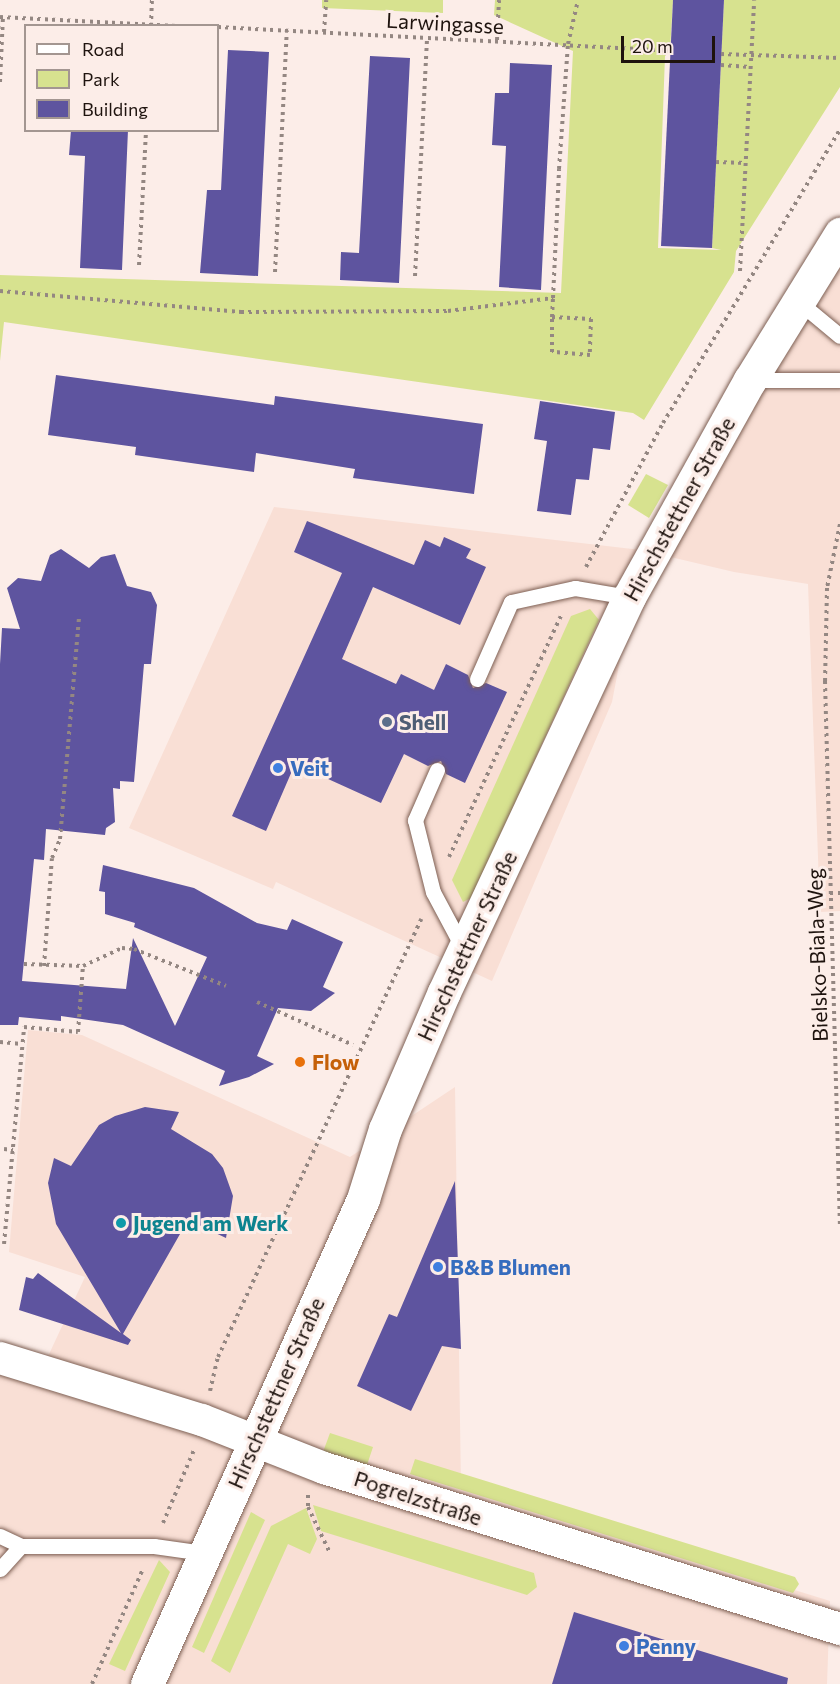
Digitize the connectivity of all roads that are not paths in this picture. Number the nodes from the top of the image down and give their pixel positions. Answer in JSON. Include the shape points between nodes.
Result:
{"nodes":[{"id":1,"x":840,"y":234,"type":"edge"},
{"id":2,"x":799,"y":302,"type":"junction"},
{"id":3,"x":840,"y":336,"type":"edge"},
{"id":4,"x":750,"y":380,"type":"junction"},
{"id":5,"x":840,"y":380,"type":"edge"},
{"id":6,"x":629,"y":597,"type":"junction"},
{"id":7,"x":477,"y":679,"type":"dead end"},
{"id":8,"x":437,"y":770,"type":"dead end"},
{"id":9,"x":465,"y":950,"type":"junction"},
{"id":10,"x":0,"y":1358,"type":"edge"},
{"id":11,"x":252,"y":1442,"type":"junction"},
{"id":12,"x":0,"y":1536,"type":"edge"},
{"id":13,"x":21,"y":1546,"type":"junction"},
{"id":14,"x":204,"y":1553,"type":"junction"},
{"id":15,"x":0,"y":1569,"type":"edge"},
{"id":16,"x":840,"y":1629,"type":"edge"},
{"id":17,"x":147,"y":1684,"type":"edge"}],
"edges":[{"from":1,"to":2,"type":"main road","name":"Hirschstettner Straße"},
{"from":2,"to":3,"type":"lane"},
{"from":2,"to":4,"type":"main road","name":"Hirschstettner Straße"},
{"from":4,"to":5,"type":"lane"},
{"from":4,"to":6,"type":"main road","name":"Hirschstettner Straße"},
{"from":6,"to":7,"type":"lane","via":[[574,588],[511,602]]},
{"from":6,"to":9,"type":"main road","name":"Hirschstettner Straße"},
{"from":8,"to":9,"type":"lane","via":[[415,820],[433,892]]},
{"from":9,"to":11,"type":"main road","name":"Hirschstettner Straße","via":[[385,1128],[363,1198]]},
{"from":10,"to":11,"type":"street","name":"Pogrelzstraße","via":[[202,1420]]},
{"from":11,"to":14,"type":"main road","name":"Hirschstettner Straße"},
{"from":11,"to":16,"type":"street","name":"Pogrelzstraße"},
{"from":12,"to":13,"type":"lane"},
{"from":13,"to":14,"type":"lane","via":[[154,1546]]},
{"from":13,"to":15,"type":"lane"},
{"from":14,"to":17,"type":"main road","name":"Hirschstettner Straße"}]}
